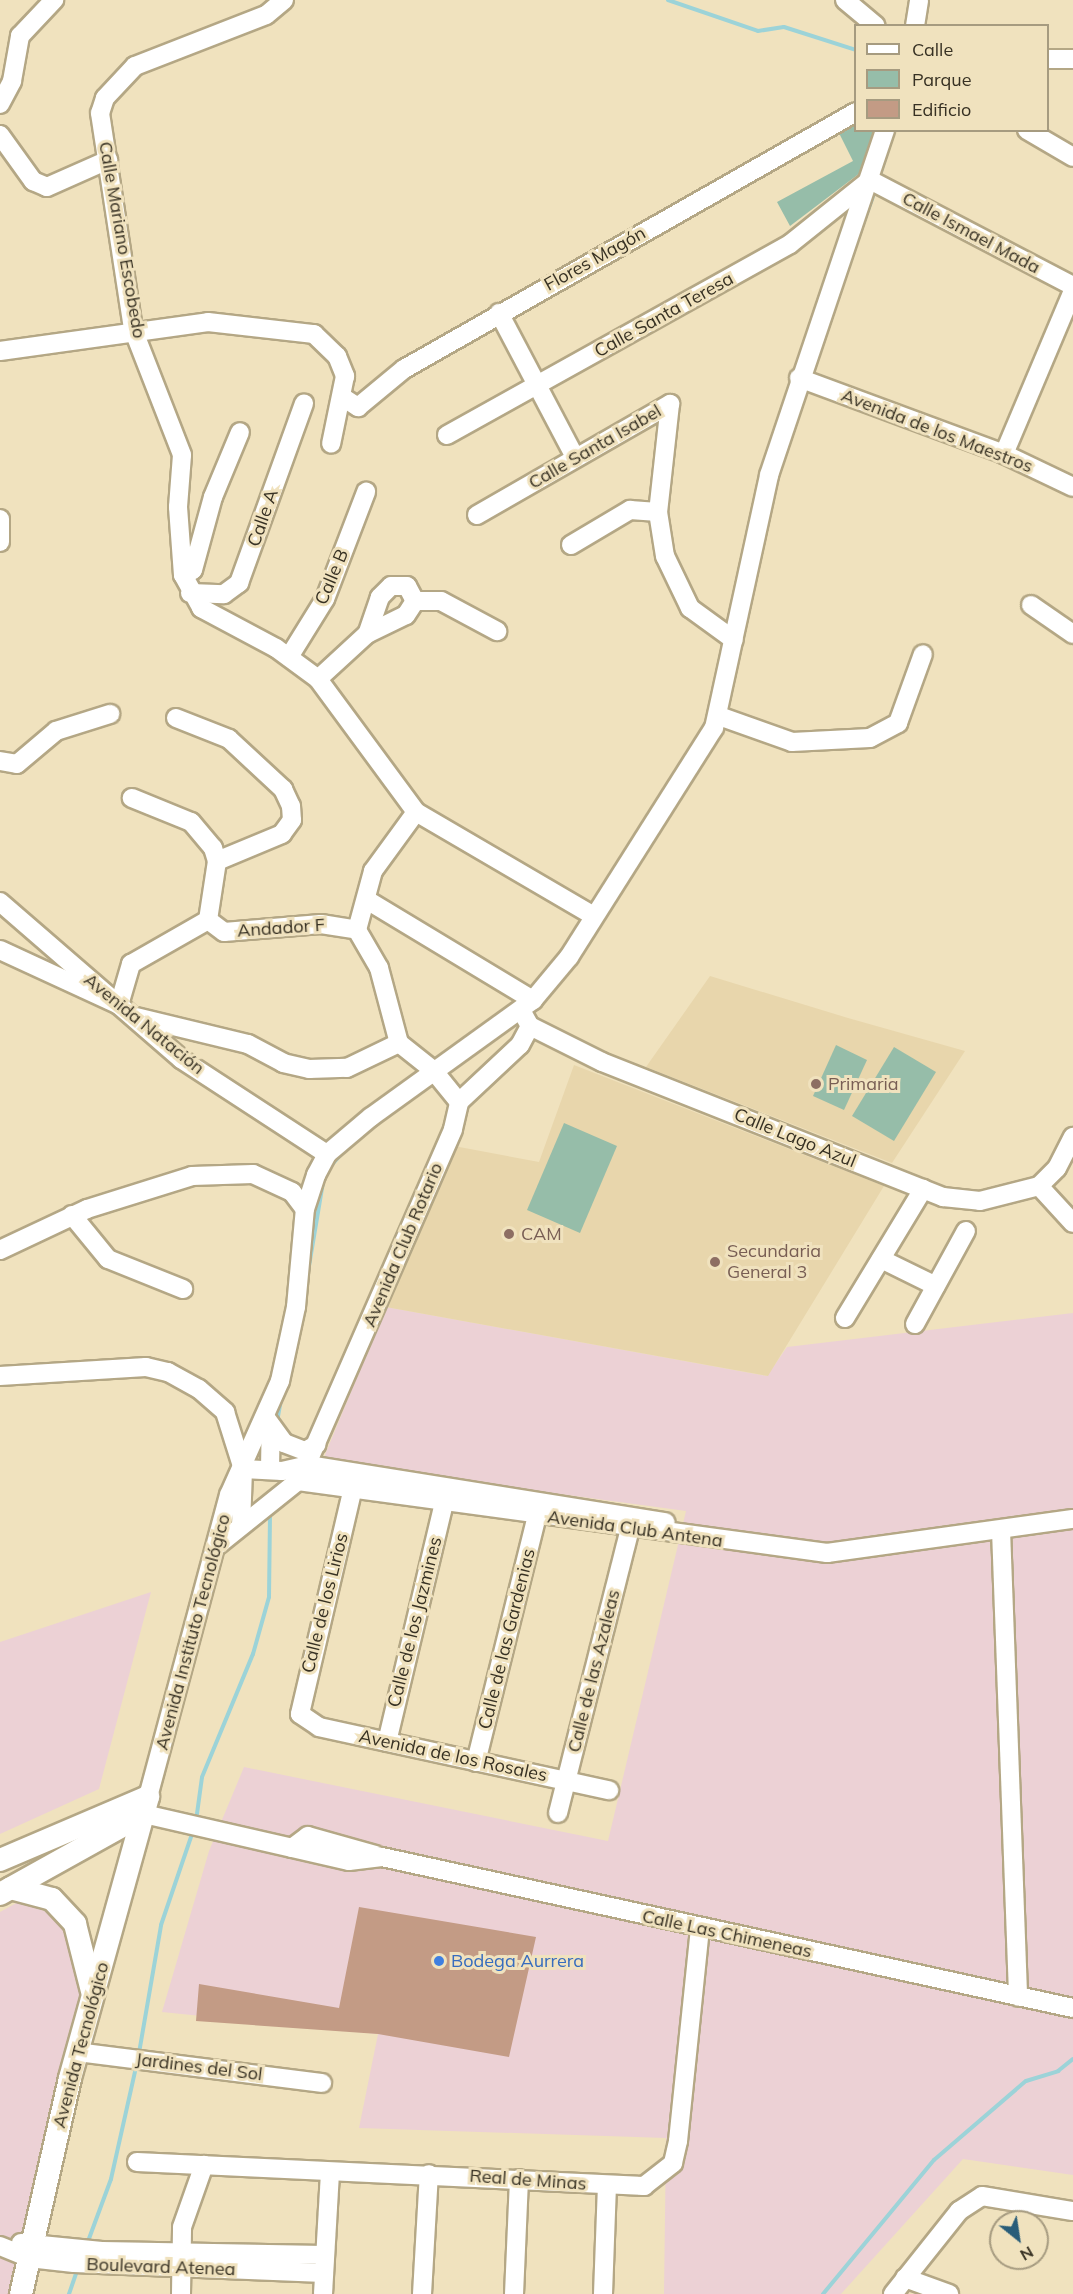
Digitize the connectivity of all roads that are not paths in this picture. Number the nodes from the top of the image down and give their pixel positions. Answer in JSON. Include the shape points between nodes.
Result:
{"nodes":[{"id":1,"x":54,"y":0,"type":"edge"},
{"id":2,"x":284,"y":0,"type":"edge"},
{"id":3,"x":845,"y":0,"type":"edge"},
{"id":4,"x":919,"y":0,"type":"edge"},
{"id":5,"x":874,"y":24,"type":"edge"},
{"id":6,"x":915,"y":24,"type":"edge"},
{"id":7,"x":1049,"y":59,"type":"edge"},
{"id":8,"x":1073,"y":59,"type":"edge"},
{"id":9,"x":0,"y":104,"type":"edge"},
{"id":10,"x":854,"y":113,"type":"edge"},
{"id":11,"x":884,"y":132,"type":"edge"},
{"id":12,"x":1030,"y":132,"type":"edge"},
{"id":13,"x":0,"y":135,"type":"edge"},
{"id":14,"x":1073,"y":157,"type":"edge"},
{"id":15,"x":108,"y":160,"type":"junction"},
{"id":16,"x":870,"y":180,"type":"junction"},
{"id":17,"x":1073,"y":288,"type":"edge"},
{"id":18,"x":499,"y":313,"type":"junction"},
{"id":19,"x":133,"y":329,"type":"junction"},
{"id":20,"x":0,"y":351,"type":"edge"},
{"id":21,"x":799,"y":378,"type":"junction"},
{"id":22,"x":537,"y":387,"type":"junction"},
{"id":23,"x":344,"y":398,"type":"junction"},
{"id":24,"x":304,"y":403,"type":"dead end"},
{"id":25,"x":240,"y":432,"type":"dead end"},
{"id":26,"x":447,"y":435,"type":"dead end"},
{"id":27,"x":331,"y":444,"type":"dead end"},
{"id":28,"x":1004,"y":454,"type":"junction"},
{"id":29,"x":575,"y":458,"type":"junction"},
{"id":30,"x":1073,"y":487,"type":"edge"},
{"id":31,"x":366,"y":492,"type":"dead end"},
{"id":32,"x":658,"y":512,"type":"junction"},
{"id":33,"x":477,"y":515,"type":"dead end"},
{"id":34,"x":0,"y":519,"type":"edge"},
{"id":35,"x":0,"y":542,"type":"edge"},
{"id":36,"x":571,"y":545,"type":"dead end"},
{"id":37,"x":183,"y":575,"type":"junction"},
{"id":38,"x":190,"y":593,"type":"junction"},
{"id":39,"x":415,"y":601,"type":"junction"},
{"id":40,"x":1031,"y":605,"type":"dead end"},
{"id":41,"x":496,"y":632,"type":"dead end"},
{"id":42,"x":367,"y":634,"type":"junction"},
{"id":43,"x":1073,"y":634,"type":"edge"},
{"id":44,"x":734,"y":640,"type":"junction"},
{"id":45,"x":923,"y":654,"type":"dead end"},
{"id":46,"x":289,"y":657,"type":"junction"},
{"id":47,"x":318,"y":679,"type":"junction"},
{"id":48,"x":110,"y":714,"type":"dead end"},
{"id":49,"x":719,"y":716,"type":"junction"},
{"id":50,"x":176,"y":718,"type":"dead end"},
{"id":51,"x":0,"y":761,"type":"edge"},
{"id":52,"x":132,"y":798,"type":"dead end"},
{"id":53,"x":417,"y":812,"type":"junction"},
{"id":54,"x":217,"y":861,"type":"junction"},
{"id":55,"x":367,"y":900,"type":"junction"},
{"id":56,"x":0,"y":902,"type":"edge"},
{"id":57,"x":594,"y":916,"type":"junction"},
{"id":58,"x":208,"y":920,"type":"junction"},
{"id":59,"x":357,"y":930,"type":"junction"},
{"id":60,"x":0,"y":950,"type":"edge"},
{"id":61,"x":527,"y":1005,"type":"junction"},
{"id":62,"x":125,"y":1010,"type":"junction"},
{"id":63,"x":530,"y":1026,"type":"junction"},
{"id":64,"x":399,"y":1044,"type":"junction"},
{"id":65,"x":433,"y":1070,"type":"junction"},
{"id":66,"x":459,"y":1102,"type":"junction"},
{"id":67,"x":1073,"y":1137,"type":"edge"},
{"id":68,"x":327,"y":1154,"type":"junction"},
{"id":69,"x":1039,"y":1186,"type":"junction"},
{"id":70,"x":923,"y":1189,"type":"junction"},
{"id":71,"x":305,"y":1209,"type":"junction"},
{"id":72,"x":72,"y":1215,"type":"junction"},
{"id":73,"x":1073,"y":1223,"type":"edge"},
{"id":74,"x":966,"y":1231,"type":"dead end"},
{"id":75,"x":0,"y":1250,"type":"edge"},
{"id":76,"x":881,"y":1259,"type":"junction"},
{"id":77,"x":936,"y":1286,"type":"junction"},
{"id":78,"x":183,"y":1289,"type":"dead end"},
{"id":79,"x":845,"y":1318,"type":"dead end"},
{"id":80,"x":915,"y":1324,"type":"dead end"},
{"id":81,"x":0,"y":1376,"type":"edge"},
{"id":82,"x":268,"y":1424,"type":"junction"},
{"id":83,"x":316,"y":1445,"type":"junction"},
{"id":84,"x":309,"y":1465,"type":"junction"},
{"id":85,"x":243,"y":1469,"type":"junction"},
{"id":86,"x":276,"y":1470,"type":"junction"},
{"id":87,"x":298,"y":1481,"type":"junction"},
{"id":88,"x":352,"y":1492,"type":"junction"},
{"id":89,"x":444,"y":1503,"type":"junction"},
{"id":90,"x":1073,"y":1512,"type":"edge"},
{"id":91,"x":537,"y":1516,"type":"junction"},
{"id":92,"x":1073,"y":1519,"type":"edge"},
{"id":93,"x":241,"y":1525,"type":"junction"},
{"id":94,"x":630,"y":1529,"type":"junction"},
{"id":95,"x":1001,"y":1530,"type":"junction"},
{"id":96,"x":218,"y":1545,"type":"junction"},
{"id":97,"x":300,"y":1714,"type":"joint"},
{"id":98,"x":387,"y":1742,"type":"junction"},
{"id":99,"x":476,"y":1762,"type":"junction"},
{"id":100,"x":565,"y":1781,"type":"junction"},
{"id":101,"x":609,"y":1790,"type":"dead end"},
{"id":102,"x":146,"y":1806,"type":"junction"},
{"id":103,"x":558,"y":1814,"type":"dead end"},
{"id":104,"x":0,"y":1860,"type":"edge"},
{"id":105,"x":6,"y":1891,"type":"edge"},
{"id":106,"x":700,"y":1928,"type":"junction"},
{"id":107,"x":93,"y":1996,"type":"junction"},
{"id":108,"x":1018,"y":1997,"type":"junction"},
{"id":109,"x":1073,"y":2008,"type":"edge"},
{"id":110,"x":77,"y":2052,"type":"junction"},
{"id":111,"x":322,"y":2083,"type":"dead end"},
{"id":112,"x":137,"y":2162,"type":"dead end"},
{"id":113,"x":204,"y":2165,"type":"junction"},
{"id":114,"x":330,"y":2173,"type":"junction"},
{"id":115,"x":429,"y":2174,"type":"junction"},
{"id":116,"x":519,"y":2179,"type":"junction"},
{"id":117,"x":608,"y":2186,"type":"junction"},
{"id":118,"x":1073,"y":2211,"type":"edge"},
{"id":119,"x":0,"y":2244,"type":"edge"},
{"id":120,"x":30,"y":2251,"type":"junction"},
{"id":121,"x":180,"y":2260,"type":"junction"},
{"id":122,"x":324,"y":2264,"type":"junction"},
{"id":123,"x":905,"y":2278,"type":"junction"},
{"id":124,"x":21,"y":2294,"type":"edge"},
{"id":125,"x":181,"y":2294,"type":"edge"},
{"id":126,"x":323,"y":2294,"type":"edge"},
{"id":127,"x":422,"y":2294,"type":"edge"},
{"id":128,"x":514,"y":2294,"type":"edge"},
{"id":129,"x":603,"y":2294,"type":"edge"},
{"id":130,"x":892,"y":2294,"type":"edge"},
{"id":131,"x":949,"y":2294,"type":"edge"}],
"edges":[{"from":1,"to":9,"type":"street","via":[[20,36],[12,81]]},
{"from":2,"to":15,"type":"street","name":"Calle Mariano Escobedo","via":[[266,15],[135,66],[105,98],[100,113]]},
{"from":3,"to":5,"type":"street"},
{"from":4,"to":6,"type":"street"},
{"from":7,"to":8,"type":"street"},
{"from":10,"to":18,"type":"street","name":"Flores Magón"},
{"from":11,"to":16,"type":"street"},
{"from":12,"to":14,"type":"street"},
{"from":13,"to":15,"type":"street","via":[[33,181],[47,187]]},
{"from":15,"to":19,"type":"street","name":"Calle Mariano Escobedo"},
{"from":16,"to":17,"type":"street","name":"Calle Ismael Mada"},
{"from":16,"to":21,"type":"street"},
{"from":16,"to":22,"type":"street","name":"Calle Santa Teresa","via":[[790,244]]},
{"from":17,"to":28,"type":"street"},
{"from":18,"to":22,"type":"street"},
{"from":18,"to":23,"type":"street","name":"Flores Magón","via":[[404,369],[358,407]]},
{"from":19,"to":20,"type":"street"},
{"from":19,"to":23,"type":"street","via":[[208,322],[314,334],[337,356],[345,376]]},
{"from":19,"to":37,"type":"street","name":"Calle Mariano Escobedo","via":[[180,443]]},
{"from":21,"to":28,"type":"street","name":"Avenida de los Maestros"},
{"from":21,"to":44,"type":"street","via":[[760,510]]},
{"from":22,"to":26,"type":"street","name":"Calle Santa Teresa"},
{"from":22,"to":29,"type":"street"},
{"from":23,"to":27,"type":"street"},
{"from":24,"to":38,"type":"street","name":"Calle A","via":[[239,583],[224,594]]},
{"from":25,"to":37,"type":"street","via":[[213,497],[193,570]]},
{"from":28,"to":30,"type":"street","name":"Avenida de los Maestros"},
{"from":29,"to":32,"type":"street","name":"Calle Santa Isabel","via":[[670,404]]},
{"from":29,"to":33,"type":"street","name":"Calle Santa Isabel"},
{"from":31,"to":46,"type":"street","name":"Calle B","via":[[325,599]]},
{"from":32,"to":36,"type":"street","via":[[630,510]]},
{"from":32,"to":44,"type":"street","name":"Calle Santa Isabel","via":[[675,584],[690,608]]},
{"from":34,"to":35,"type":"street"},
{"from":37,"to":38,"type":"street","name":"Calle Mariano Escobedo"},
{"from":38,"to":46,"type":"street","name":"Calle Mariano Escobedo","via":[[201,608]]},
{"from":39,"to":41,"type":"street","via":[[441,601]]},
{"from":39,"to":42,"type":"street","via":[[401,619]]},
{"from":39,"to":42,"type":"street","via":[[407,586],[391,586],[380,597]]},
{"from":40,"to":43,"type":"street"},
{"from":42,"to":47,"type":"street"},
{"from":44,"to":49,"type":"street"},
{"from":45,"to":49,"type":"street","via":[[898,723],[870,738],[792,742]]},
{"from":46,"to":47,"type":"street","name":"Calle Mariano Escobedo"},
{"from":47,"to":53,"type":"street","name":"Calle Mariano Escobedo"},
{"from":48,"to":51,"type":"street","via":[[56,731],[17,764]]},
{"from":49,"to":57,"type":"street"},
{"from":50,"to":54,"type":"street","via":[[229,739],[283,789],[291,806],[292,820],[282,834]]},
{"from":52,"to":54,"type":"street","via":[[191,822]]},
{"from":53,"to":55,"type":"street","via":[[373,871]]},
{"from":53,"to":57,"type":"street","name":"Calle Mariano Escobedo"},
{"from":54,"to":58,"type":"street"},
{"from":55,"to":59,"type":"street"},
{"from":55,"to":61,"type":"street"},
{"from":56,"to":62,"type":"street","name":"Avenida Natación"},
{"from":57,"to":61,"type":"street"},
{"from":58,"to":59,"type":"street","name":"Andador F","via":[[224,932],[321,924]]},
{"from":58,"to":62,"type":"street","via":[[130,964]]},
{"from":59,"to":64,"type":"street","via":[[379,968]]},
{"from":60,"to":62,"type":"street"},
{"from":61,"to":63,"type":"street"},
{"from":61,"to":65,"type":"street"},
{"from":62,"to":64,"type":"street","via":[[248,1044],[283,1063],[309,1069],[347,1068]]},
{"from":62,"to":68,"type":"street","name":"Avenida Natación","via":[[181,1059]]},
{"from":63,"to":66,"type":"street","via":[[520,1045]]},
{"from":63,"to":70,"type":"street","name":"Calle Lago Azul","via":[[602,1062]]},
{"from":64,"to":65,"type":"street"},
{"from":65,"to":66,"type":"street"},
{"from":65,"to":68,"type":"street"},
{"from":66,"to":83,"type":"street","name":"Avenida Club Rotario","via":[[453,1129]]},
{"from":67,"to":69,"type":"street","via":[[1057,1168]]},
{"from":68,"to":71,"type":"street"},
{"from":69,"to":70,"type":"street","name":"Calle Lago Azul","via":[[980,1201]]},
{"from":69,"to":73,"type":"street"},
{"from":70,"to":76,"type":"street"},
{"from":71,"to":72,"type":"street","via":[[276,1183],[227,1172],[136,1191]]},
{"from":71,"to":82,"type":"street","via":[[290,1343]]},
{"from":72,"to":75,"type":"street"},
{"from":72,"to":78,"type":"street","via":[[108,1259]]},
{"from":74,"to":77,"type":"street"},
{"from":76,"to":77,"type":"street"},
{"from":76,"to":79,"type":"street"},
{"from":77,"to":80,"type":"street"},
{"from":81,"to":85,"type":"street","via":[[159,1368],[221,1404]]},
{"from":82,"to":83,"type":"street","via":[[297,1450]]},
{"from":82,"to":85,"type":"street","name":"Avenida Instituto Tecnológico"},
{"from":82,"to":86,"type":"street"},
{"from":83,"to":84,"type":"street","name":"Avenida Club Rotario"},
{"from":84,"to":86,"type":"street","name":"Avenida Club Antena"},
{"from":84,"to":87,"type":"street","name":"Avenida Club Rotario"},
{"from":84,"to":90,"type":"street","name":"Avenida Club Antena","via":[[827,1546]]},
{"from":85,"to":86,"type":"street","name":"Avenida Club Antena"},
{"from":85,"to":93,"type":"street"},
{"from":85,"to":96,"type":"street","name":"Avenida Instituto Tecnológico","via":[[229,1495]]},
{"from":86,"to":87,"type":"street"},
{"from":87,"to":88,"type":"street","name":"Avenida Club Antena"},
{"from":87,"to":93,"type":"street"},
{"from":88,"to":89,"type":"street","name":"Avenida Club Antena"},
{"from":88,"to":97,"type":"street","name":"Calle de los Lirios"},
{"from":89,"to":91,"type":"street","name":"Avenida Club Antena"},
{"from":89,"to":98,"type":"street","name":"Calle de los Jazmines"},
{"from":91,"to":94,"type":"street","name":"Avenida Club Antena"},
{"from":91,"to":99,"type":"street","name":"Calle de las Gardenias"},
{"from":92,"to":95,"type":"street","name":"Avenida Club Antena"},
{"from":93,"to":96,"type":"street"},
{"from":94,"to":95,"type":"street","name":"Avenida Club Antena","via":[[826,1553]]},
{"from":94,"to":100,"type":"street","name":"Calle de las Azaleas"},
{"from":95,"to":108,"type":"street"},
{"from":96,"to":102,"type":"street","name":"Avenida Instituto Tecnológico"},
{"from":97,"to":98,"type":"street","name":"Avenida de los Rosales","via":[[319,1727]]},
{"from":98,"to":99,"type":"street","name":"Avenida de los Rosales"},
{"from":99,"to":100,"type":"street","name":"Avenida de los Rosales"},
{"from":100,"to":101,"type":"street","name":"Avenida de los Rosales"},
{"from":100,"to":103,"type":"street","name":"Calle de las Azaleas"},
{"from":102,"to":104,"type":"main road"},
{"from":102,"to":105,"type":"main road"},
{"from":102,"to":106,"type":"street","name":"Calle Las Chimeneas","via":[[183,1820],[349,1861],[382,1857]]},
{"from":102,"to":107,"type":"main road","name":"Avenida Tecnológico"},
{"from":105,"to":107,"type":"main road","via":[[52,1899],[75,1924]]},
{"from":106,"to":108,"type":"street","name":"Calle Las Chimeneas"},
{"from":106,"to":117,"type":"street","name":"Real de Minas","via":[[673,2163],[644,2186]]},
{"from":107,"to":110,"type":"main road","name":"Avenida Tecnológico"},
{"from":108,"to":109,"type":"street","name":"Calle Las Chimeneas"},
{"from":110,"to":111,"type":"street","name":"Jardines del Sol"},
{"from":110,"to":120,"type":"main road","name":"Avenida Tecnológico"},
{"from":112,"to":113,"type":"street","name":"Real de Minas"},
{"from":113,"to":114,"type":"street","name":"Real de Minas"},
{"from":113,"to":121,"type":"street","via":[[184,2218]]},
{"from":114,"to":115,"type":"street","name":"Real de Minas"},
{"from":114,"to":122,"type":"street"},
{"from":115,"to":116,"type":"street","name":"Real de Minas"},
{"from":115,"to":127,"type":"street"},
{"from":116,"to":117,"type":"street","name":"Real de Minas"},
{"from":116,"to":128,"type":"street"},
{"from":117,"to":129,"type":"street"},
{"from":118,"to":123,"type":"street","via":[[982,2196],[959,2211]]},
{"from":119,"to":120,"type":"street","name":"Boulevard Atenea"},
{"from":120,"to":121,"type":"street","name":"Boulevard Atenea"},
{"from":120,"to":124,"type":"main road","name":"Avenida Tecnológico"},
{"from":121,"to":122,"type":"street","name":"Boulevard Atenea"},
{"from":121,"to":125,"type":"street"},
{"from":122,"to":126,"type":"street"},
{"from":123,"to":130,"type":"street"},
{"from":123,"to":131,"type":"street"}]}
